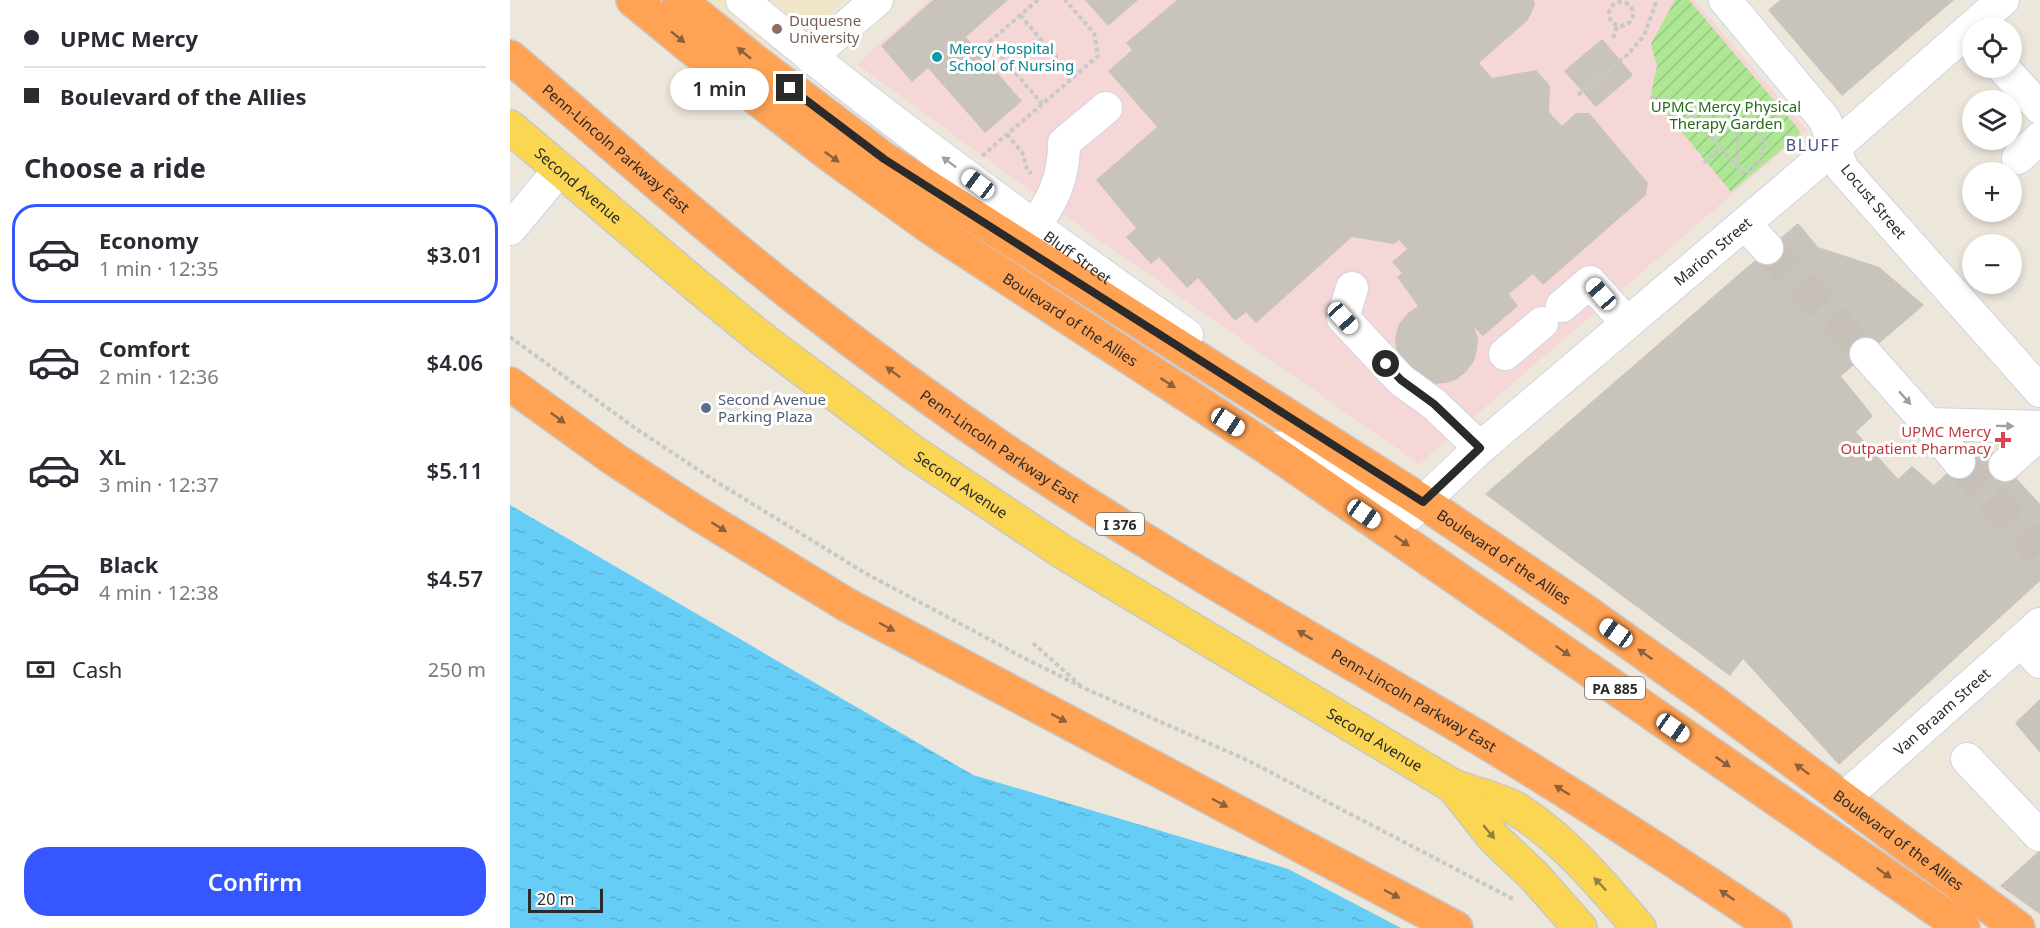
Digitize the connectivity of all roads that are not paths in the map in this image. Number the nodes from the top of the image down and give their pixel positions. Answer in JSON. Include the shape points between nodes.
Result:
{"nodes":[{"id":1,"x":633,"y":0,"type":"edge"},
{"id":2,"x":680,"y":0,"type":"edge"},
{"id":3,"x":742,"y":0,"type":"edge"},
{"id":4,"x":877,"y":0,"type":"edge"},
{"id":5,"x":1725,"y":0,"type":"edge"},
{"id":6,"x":2003,"y":0,"type":"edge"},
{"id":7,"x":1985,"y":18,"type":"edge"},
{"id":8,"x":1962,"y":40,"type":"edge"},
{"id":9,"x":510,"y":57,"type":"edge"},
{"id":10,"x":810,"y":57,"type":"junction"},
{"id":11,"x":2012,"y":78,"type":"edge"},
{"id":12,"x":1106,"y":108,"type":"dead end"},
{"id":13,"x":2040,"y":108,"type":"edge"},
{"id":14,"x":510,"y":127,"type":"edge"},
{"id":15,"x":1835,"y":147,"type":"junction"},
{"id":16,"x":560,"y":170,"type":"junction"},
{"id":17,"x":1745,"y":224,"type":"junction"},
{"id":18,"x":1034,"y":226,"type":"junction"},
{"id":19,"x":510,"y":229,"type":"edge"},
{"id":20,"x":1767,"y":248,"type":"tunnel mouth"},
{"id":21,"x":1352,"y":288,"type":"dead end"},
{"id":22,"x":1627,"y":323,"type":"junction"},
{"id":23,"x":1505,"y":354,"type":"dead end"},
{"id":24,"x":1866,"y":354,"type":"tunnel mouth"},
{"id":25,"x":510,"y":384,"type":"edge"},
{"id":26,"x":2040,"y":391,"type":"edge"},
{"id":27,"x":1928,"y":424,"type":"junction"},
{"id":28,"x":2040,"y":427,"type":"edge"},
{"id":29,"x":2040,"y":434,"type":"edge"},
{"id":30,"x":1268,"y":448,"type":"junction"},
{"id":31,"x":1480,"y":448,"type":"junction"},
{"id":32,"x":1959,"y":462,"type":"tunnel mouth"},
{"id":33,"x":2005,"y":465,"type":"dead end"},
{"id":34,"x":1423,"y":502,"type":"junction"},
{"id":35,"x":2034,"y":642,"type":"edge"},
{"id":36,"x":1967,"y":759,"type":"dead end"},
{"id":37,"x":1453,"y":786,"type":"junction"},
{"id":38,"x":1843,"y":799,"type":"junction"},
{"id":39,"x":2040,"y":834,"type":"edge"},
{"id":40,"x":1456,"y":928,"type":"edge"},
{"id":41,"x":1580,"y":928,"type":"edge"},
{"id":42,"x":1639,"y":928,"type":"edge"},
{"id":43,"x":1775,"y":928,"type":"edge"},
{"id":44,"x":1963,"y":928,"type":"edge"},
{"id":45,"x":2018,"y":928,"type":"edge"}],
"edges":[{"from":1,"to":30,"type":"highway","name":"Boulevard of the Allies","number":"PA 885","one_way":true,"via":[[830,155],[934,230]]},
{"from":34,"to":2,"type":"highway","name":"Boulevard of the Allies","number":"PA 885","one_way":true,"via":[[884,159]]},
{"from":3,"to":10,"type":"street","name":"Bluff Street"},
{"from":4,"to":10,"type":"street"},
{"from":5,"to":15,"type":"street","name":"Locust Street","via":[[1825,120]]},
{"from":6,"to":7,"type":"street","name":"Marion Street"},
{"from":8,"to":15,"type":"street","name":"Marion Street"},
{"from":43,"to":9,"type":"highway","name":"Penn-Lincoln Parkway East","number":"I 376","one_way":true,"via":[[1586,804],[1170,555],[943,408],[747,259]]},
{"from":18,"to":10,"type":"street","name":"Bluff Street","one_way":true},
{"from":11,"to":13,"type":"street"},
{"from":12,"to":18,"type":"street","via":[[1064,143],[1061,177],[1047,210]]},
{"from":14,"to":16,"type":"main road","name":"Second Avenue"},
{"from":15,"to":17,"type":"street","name":"Marion Street"},
{"from":15,"to":26,"type":"street","name":"Locust Street","via":[[1842,168]]},
{"from":16,"to":19,"type":"street"},
{"from":16,"to":37,"type":"main road","name":"Second Avenue","via":[[766,342],[913,452],[1083,564]]},
{"from":17,"to":20,"type":"street"},
{"from":17,"to":22,"type":"street","name":"Marion Street"},
{"from":18,"to":34,"type":"street","name":"Bluff Street"},
{"from":21,"to":31,"type":"street","via":[[1343,318],[1401,380],[1434,404]]},
{"from":22,"to":23,"type":"street","via":[[1590,282]]},
{"from":22,"to":31,"type":"street","name":"Marion Street"},
{"from":24,"to":27,"type":"street","one_way":true},
{"from":25,"to":40,"type":"highway","one_way":true,"via":[[614,459],[847,605]]},
{"from":27,"to":28,"type":"street","one_way":true},
{"from":27,"to":32,"type":"street"},
{"from":29,"to":33,"type":"street"},
{"from":30,"to":34,"type":"street","via":[[1288,447],[1319,460],[1402,513],[1410,514]]},
{"from":30,"to":44,"type":"highway","name":"Boulevard of the Allies","number":"PA 885","one_way":true},
{"from":31,"to":34,"type":"street","name":"Marion Street"},
{"from":38,"to":34,"type":"highway","name":"Boulevard of the Allies","number":"PA 885","one_way":true,"via":[[1579,607]]},
{"from":35,"to":38,"type":"street","name":"Van Braam Street"},
{"from":36,"to":39,"type":"street"},
{"from":37,"to":41,"type":"main road","name":"Second Avenue","one_way":true,"via":[[1494,838]]},
{"from":42,"to":37,"type":"main road","name":"Second Avenue","one_way":true,"via":[[1589,873],[1516,809]]},
{"from":38,"to":45,"type":"highway","name":"Boulevard of the Allies","number":"PA 885"}]}
